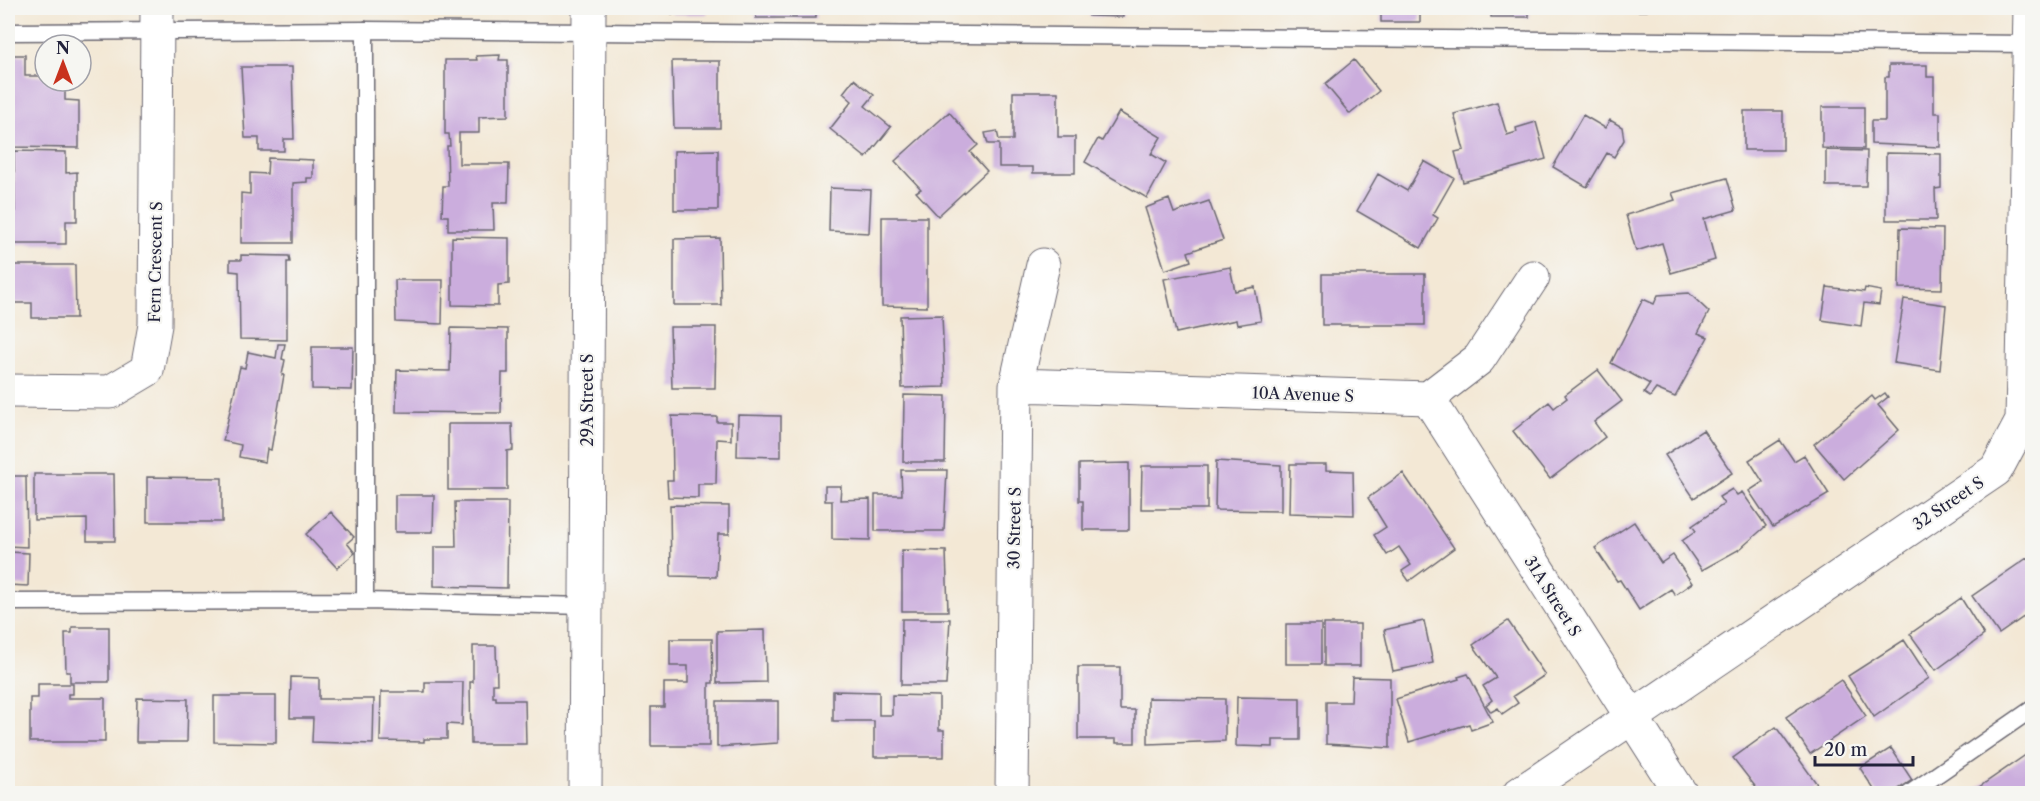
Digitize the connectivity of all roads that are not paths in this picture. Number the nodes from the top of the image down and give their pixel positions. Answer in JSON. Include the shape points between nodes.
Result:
{"nodes":[{"id":1,"x":2030,"y":8,"type":"edge"},
{"id":2,"x":157,"y":19,"type":"edge"},
{"id":3,"x":589,"y":20,"type":"edge"},
{"id":4,"x":365,"y":30,"type":"junction"},
{"id":5,"x":8,"y":32,"type":"edge"},
{"id":6,"x":2031,"y":44,"type":"edge"},
{"id":7,"x":1043,"y":265,"type":"dead end"},
{"id":8,"x":1533,"y":277,"type":"dead end"},
{"id":9,"x":1016,"y":386,"type":"junction"},
{"id":10,"x":8,"y":391,"type":"edge"},
{"id":11,"x":1428,"y":398,"type":"junction"},
{"id":12,"x":365,"y":601,"type":"junction"},
{"id":13,"x":8,"y":602,"type":"edge"},
{"id":14,"x":586,"y":606,"type":"junction"},
{"id":15,"x":2032,"y":710,"type":"edge"},
{"id":16,"x":1630,"y":717,"type":"junction"},
{"id":17,"x":585,"y":794,"type":"edge"},
{"id":18,"x":1012,"y":794,"type":"edge"},
{"id":19,"x":1519,"y":794,"type":"edge"},
{"id":20,"x":1680,"y":794,"type":"edge"},
{"id":21,"x":1908,"y":794,"type":"edge"}],
"edges":[{"from":1,"to":6,"type":"street","name":"32 Street S"},
{"from":2,"to":4,"type":"lane"},
{"from":2,"to":5,"type":"lane"},
{"from":2,"to":10,"type":"street","name":"Fern Crescent S","via":[[155,325],[147,370],[110,392]]},
{"from":3,"to":4,"type":"lane"},
{"from":3,"to":6,"type":"lane"},
{"from":3,"to":14,"type":"street","name":"29A Street S"},
{"from":4,"to":12,"type":"lane"},
{"from":6,"to":16,"type":"street","name":"32 Street S","via":[[2022,421],[1996,470]]},
{"from":7,"to":9,"type":"street","name":"30 Street S"},
{"from":8,"to":11,"type":"street","via":[[1479,359]]},
{"from":9,"to":11,"type":"street","name":"10A Avenue S"},
{"from":9,"to":18,"type":"street","name":"30 Street S"},
{"from":11,"to":16,"type":"street","name":"31A Street S"},
{"from":12,"to":13,"type":"lane"},
{"from":12,"to":14,"type":"lane"},
{"from":14,"to":17,"type":"street","name":"29A Street S"},
{"from":15,"to":21,"type":"lane"},
{"from":16,"to":19,"type":"street","name":"32 Street S"},
{"from":16,"to":20,"type":"street","name":"31A Street S"}]}
